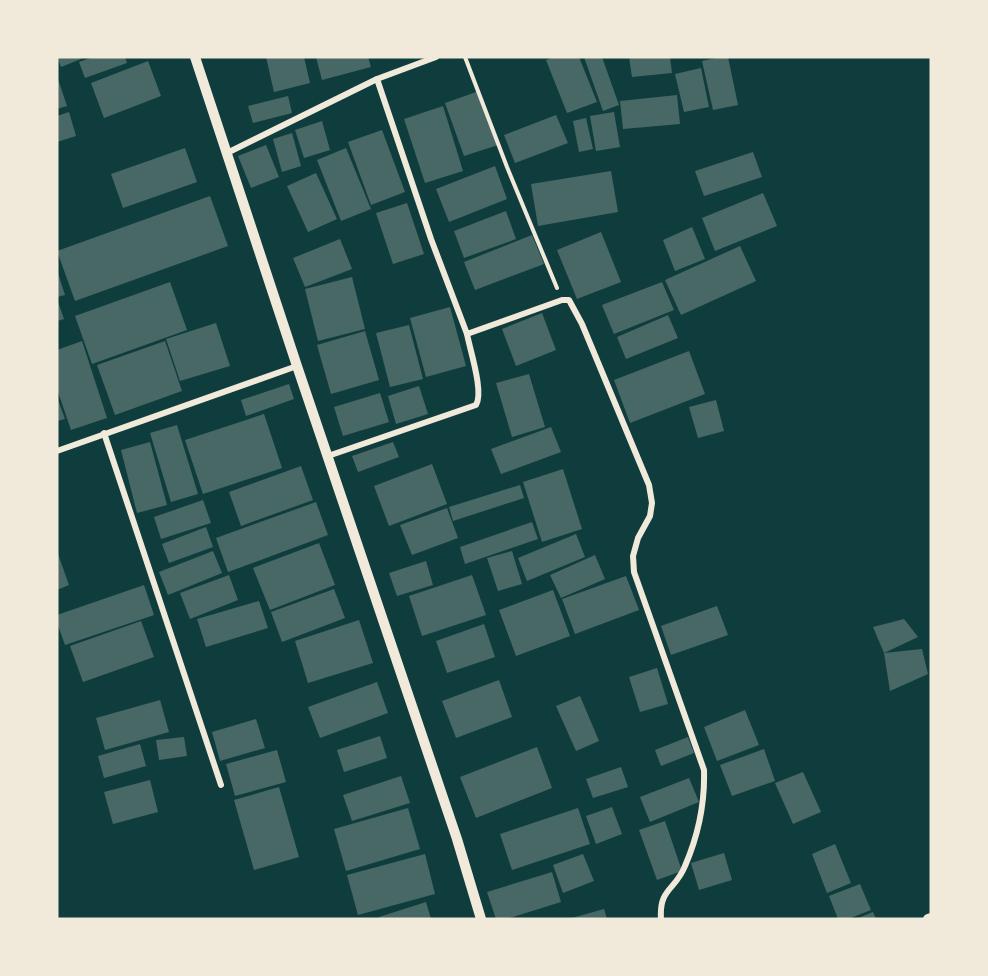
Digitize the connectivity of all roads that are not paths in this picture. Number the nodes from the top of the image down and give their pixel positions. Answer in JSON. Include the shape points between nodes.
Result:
{"nodes":[{"id":1,"x":195,"y":57,"type":"edge"},
{"id":2,"x":436,"y":57,"type":"edge"},
{"id":3,"x":377,"y":79,"type":"junction"},
{"id":4,"x":227,"y":153,"type":"junction"},
{"id":5,"x":467,"y":334,"type":"junction"},
{"id":6,"x":297,"y":366,"type":"junction"},
{"id":7,"x":104,"y":433,"type":"junction"},
{"id":8,"x":57,"y":451,"type":"edge"},
{"id":9,"x":328,"y":456,"type":"junction"},
{"id":10,"x":221,"y":785,"type":"dead end"},
{"id":11,"x":481,"y":919,"type":"edge"},
{"id":12,"x":662,"y":919,"type":"edge"}],
"edges":[{"from":1,"to":4,"type":"street"},
{"from":2,"to":3,"type":"street"},
{"from":3,"to":4,"type":"street"},
{"from":3,"to":5,"type":"street"},
{"from":4,"to":6,"type":"street"},
{"from":5,"to":9,"type":"street","via":[[479,390],[476,405]]},
{"from":5,"to":12,"type":"street","via":[[569,300],[649,485],[650,516],[635,547],[634,572],[704,770],[703,801],[694,842],[678,882],[660,904]]},
{"from":6,"to":7,"type":"street"},
{"from":6,"to":9,"type":"street"},
{"from":7,"to":8,"type":"street"},
{"from":7,"to":10,"type":"street"},
{"from":9,"to":11,"type":"street"}]}
